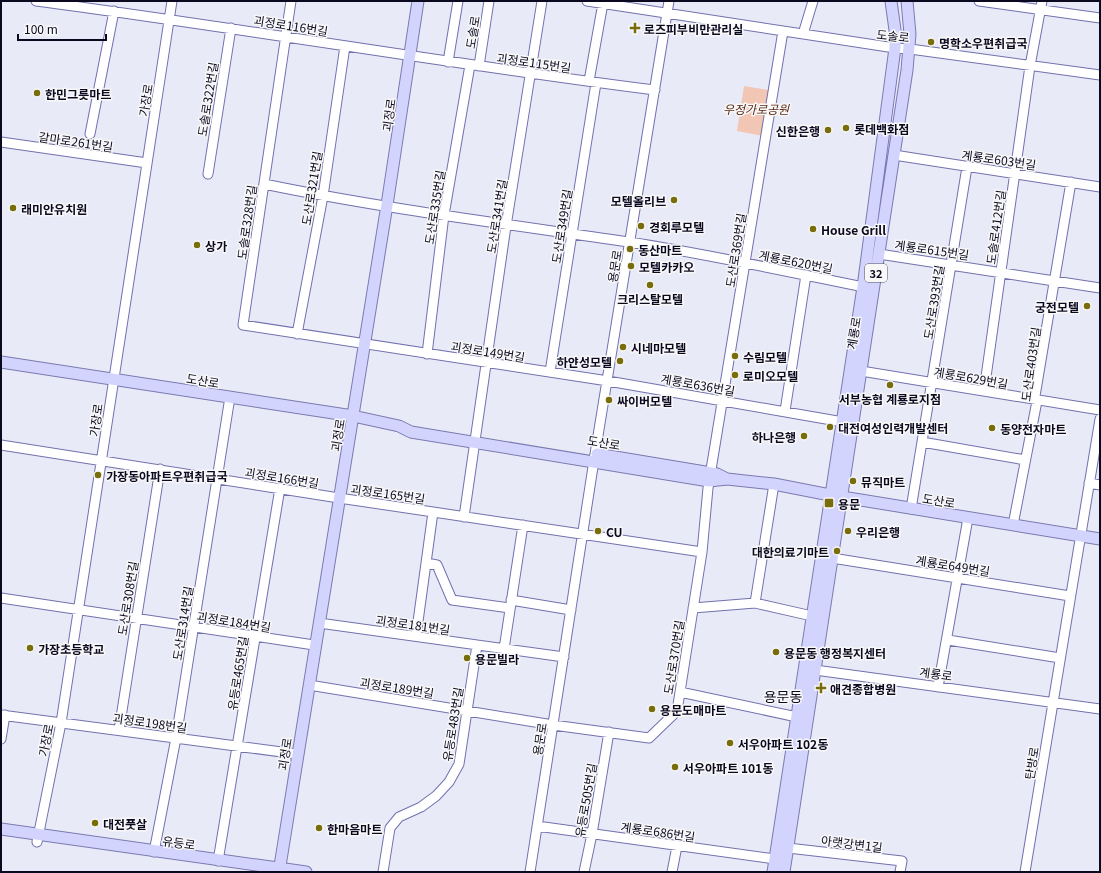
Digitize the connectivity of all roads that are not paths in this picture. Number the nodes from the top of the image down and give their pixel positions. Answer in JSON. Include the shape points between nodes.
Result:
{"nodes":[{"id":1,"x":36,"y":1,"type":"edge"},
{"id":2,"x":172,"y":1,"type":"edge"},
{"id":3,"x":291,"y":1,"type":"edge"},
{"id":4,"x":418,"y":1,"type":"edge"},
{"id":5,"x":458,"y":1,"type":"edge"},
{"id":6,"x":489,"y":1,"type":"edge"},
{"id":7,"x":542,"y":1,"type":"edge"},
{"id":8,"x":587,"y":1,"type":"edge"},
{"id":9,"x":669,"y":1,"type":"edge"},
{"id":10,"x":813,"y":1,"type":"edge"},
{"id":11,"x":891,"y":1,"type":"edge"},
{"id":12,"x":912,"y":1,"type":"edge"},
{"id":13,"x":979,"y":1,"type":"edge"},
{"id":14,"x":603,"y":3,"type":"junction"},
{"id":15,"x":1041,"y":5,"type":"edge"},
{"id":16,"x":907,"y":6,"type":"edge"},
{"id":17,"x":114,"y":11,"type":"junction"},
{"id":18,"x":667,"y":13,"type":"junction"},
{"id":19,"x":1100,"y":18,"type":"edge"},
{"id":20,"x":170,"y":19,"type":"junction"},
{"id":21,"x":231,"y":28,"type":"junction"},
{"id":22,"x":783,"y":31,"type":"junction"},
{"id":23,"x":803,"y":34,"type":"junction"},
{"id":24,"x":286,"y":36,"type":"junction"},
{"id":25,"x":345,"y":46,"type":"junction"},
{"id":26,"x":895,"y":48,"type":"junction"},
{"id":27,"x":910,"y":49,"type":"junction"},
{"id":28,"x":409,"y":56,"type":"junction"},
{"id":29,"x":448,"y":62,"type":"junction"},
{"id":30,"x":470,"y":65,"type":"junction"},
{"id":31,"x":479,"y":66,"type":"junction"},
{"id":32,"x":1030,"y":66,"type":"junction"},
{"id":33,"x":531,"y":74,"type":"junction"},
{"id":34,"x":1100,"y":75,"type":"edge"},
{"id":35,"x":592,"y":82,"type":"junction"},
{"id":36,"x":655,"y":90,"type":"junction"},
{"id":37,"x":90,"y":134,"type":"dead end"},
{"id":38,"x":1,"y":142,"type":"edge"},
{"id":39,"x":894,"y":155,"type":"junction"},
{"id":40,"x":147,"y":163,"type":"junction"},
{"id":41,"x":967,"y":167,"type":"junction"},
{"id":42,"x":208,"y":174,"type":"dead end"},
{"id":43,"x":1015,"y":174,"type":"junction"},
{"id":44,"x":1071,"y":182,"type":"junction"},
{"id":45,"x":264,"y":184,"type":"junction"},
{"id":46,"x":1100,"y":187,"type":"edge"},
{"id":47,"x":323,"y":196,"type":"junction"},
{"id":48,"x":387,"y":205,"type":"junction"},
{"id":49,"x":444,"y":216,"type":"junction"},
{"id":50,"x":506,"y":226,"type":"junction"},
{"id":51,"x":572,"y":234,"type":"junction"},
{"id":52,"x":630,"y":242,"type":"junction"},
{"id":53,"x":879,"y":254,"type":"junction"},
{"id":54,"x":745,"y":264,"type":"junction"},
{"id":55,"x":951,"y":264,"type":"junction"},
{"id":56,"x":1001,"y":272,"type":"junction"},
{"id":57,"x":806,"y":275,"type":"junction"},
{"id":58,"x":1055,"y":281,"type":"junction"},
{"id":59,"x":862,"y":287,"type":"junction"},
{"id":60,"x":1100,"y":288,"type":"edge"},
{"id":61,"x":297,"y":334,"type":"junction"},
{"id":62,"x":364,"y":344,"type":"junction"},
{"id":63,"x":427,"y":354,"type":"junction"},
{"id":64,"x":1,"y":362,"type":"edge"},
{"id":65,"x":487,"y":363,"type":"junction"},
{"id":66,"x":861,"y":371,"type":"junction"},
{"id":67,"x":550,"y":372,"type":"junction"},
{"id":68,"x":113,"y":379,"type":"junction"},
{"id":69,"x":608,"y":381,"type":"junction"},
{"id":70,"x":932,"y":382,"type":"junction"},
{"id":71,"x":984,"y":391,"type":"junction"},
{"id":72,"x":230,"y":397,"type":"junction"},
{"id":73,"x":723,"y":401,"type":"junction"},
{"id":74,"x":1037,"y":401,"type":"junction"},
{"id":75,"x":1100,"y":410,"type":"edge"},
{"id":76,"x":785,"y":411,"type":"junction"},
{"id":77,"x":353,"y":416,"type":"junction"},
{"id":78,"x":1100,"y":419,"type":"edge"},
{"id":79,"x":843,"y":422,"type":"junction"},
{"id":80,"x":475,"y":438,"type":"junction"},
{"id":81,"x":922,"y":442,"type":"junction"},
{"id":82,"x":1,"y":445,"type":"edge"},
{"id":83,"x":595,"y":458,"type":"junction"},
{"id":84,"x":102,"y":460,"type":"junction"},
{"id":85,"x":1026,"y":460,"type":"junction"},
{"id":86,"x":160,"y":469,"type":"junction"},
{"id":87,"x":710,"y":476,"type":"junction"},
{"id":88,"x":217,"y":478,"type":"junction"},
{"id":89,"x":1089,"y":483,"type":"junction"},
{"id":90,"x":774,"y":484,"type":"junction"},
{"id":91,"x":1100,"y":485,"type":"edge"},
{"id":92,"x":280,"y":488,"type":"junction"},
{"id":93,"x":830,"y":495,"type":"junction"},
{"id":94,"x":842,"y":497,"type":"junction"},
{"id":95,"x":339,"y":498,"type":"junction"},
{"id":96,"x":911,"y":509,"type":"junction"},
{"id":97,"x":433,"y":512,"type":"junction"},
{"id":98,"x":464,"y":517,"type":"junction"},
{"id":99,"x":968,"y":518,"type":"junction"},
{"id":100,"x":523,"y":525,"type":"junction"},
{"id":101,"x":1012,"y":525,"type":"junction"},
{"id":102,"x":583,"y":534,"type":"junction"},
{"id":103,"x":1080,"y":536,"type":"junction"},
{"id":104,"x":1100,"y":540,"type":"edge"},
{"id":105,"x":702,"y":552,"type":"junction"},
{"id":106,"x":832,"y":558,"type":"junction"},
{"id":107,"x":426,"y":563,"type":"junction"},
{"id":108,"x":958,"y":578,"type":"junction"},
{"id":109,"x":1070,"y":596,"type":"junction"},
{"id":110,"x":1,"y":598,"type":"edge"},
{"id":111,"x":755,"y":603,"type":"junction"},
{"id":112,"x":511,"y":604,"type":"junction"},
{"id":113,"x":693,"y":608,"type":"junction"},
{"id":114,"x":79,"y":609,"type":"junction"},
{"id":115,"x":571,"y":610,"type":"junction"},
{"id":116,"x":812,"y":616,"type":"junction"},
{"id":117,"x":136,"y":618,"type":"junction"},
{"id":118,"x":319,"y":622,"type":"junction"},
{"id":119,"x":193,"y":626,"type":"junction"},
{"id":120,"x":256,"y":636,"type":"junction"},
{"id":121,"x":416,"y":636,"type":"junction"},
{"id":122,"x":948,"y":640,"type":"junction"},
{"id":123,"x":314,"y":645,"type":"junction"},
{"id":124,"x":477,"y":645,"type":"junction"},
{"id":125,"x":504,"y":649,"type":"junction"},
{"id":126,"x":564,"y":657,"type":"junction"},
{"id":127,"x":1060,"y":658,"type":"junction"},
{"id":128,"x":815,"y":670,"type":"junction"},
{"id":129,"x":309,"y":685,"type":"junction"},
{"id":130,"x":938,"y":687,"type":"junction"},
{"id":131,"x":680,"y":692,"type":"junction"},
{"id":132,"x":1053,"y":703,"type":"junction"},
{"id":133,"x":1100,"y":709,"type":"edge"},
{"id":134,"x":466,"y":711,"type":"junction"},
{"id":135,"x":3,"y":715,"type":"edge"},
{"id":136,"x":797,"y":717,"type":"junction"},
{"id":137,"x":61,"y":723,"type":"junction"},
{"id":138,"x":553,"y":725,"type":"junction"},
{"id":139,"x":119,"y":730,"type":"junction"},
{"id":140,"x":609,"y":732,"type":"junction"},
{"id":141,"x":176,"y":738,"type":"junction"},
{"id":142,"x":1,"y":739,"type":"edge"},
{"id":143,"x":238,"y":746,"type":"junction"},
{"id":144,"x":297,"y":754,"type":"junction"},
{"id":145,"x":537,"y":826,"type":"junction"},
{"id":146,"x":1,"y":830,"type":"edge"},
{"id":147,"x":592,"y":834,"type":"junction"},
{"id":148,"x":1,"y":837,"type":"edge"},
{"id":149,"x":38,"y":839,"type":"junction"},
{"id":150,"x":677,"y":846,"type":"junction"},
{"id":151,"x":788,"y":848,"type":"junction"},
{"id":152,"x":154,"y":852,"type":"junction"},
{"id":153,"x":775,"y":859,"type":"junction"},
{"id":154,"x":218,"y":861,"type":"junction"},
{"id":155,"x":279,"y":870,"type":"edge"},
{"id":156,"x":261,"y":872,"type":"edge"},
{"id":157,"x":306,"y":872,"type":"edge"},
{"id":158,"x":383,"y":872,"type":"edge"},
{"id":159,"x":530,"y":872,"type":"edge"},
{"id":160,"x":584,"y":872,"type":"edge"},
{"id":161,"x":672,"y":872,"type":"edge"},
{"id":162,"x":773,"y":872,"type":"edge"},
{"id":163,"x":784,"y":872,"type":"edge"},
{"id":164,"x":900,"y":872,"type":"edge"},
{"id":165,"x":1025,"y":872,"type":"edge"}],
"edges":[{"from":1,"to":17,"type":"street","name":"괴정로116번길"},
{"from":2,"to":20,"type":"street","name":"가장로"},
{"from":3,"to":24,"type":"street","name":"도솔로328번길"},
{"from":4,"to":28,"type":"main road","name":"괴정로"},
{"from":5,"to":29,"type":"street","name":"도솔로"},
{"from":6,"to":31,"type":"street","name":"도솔로"},
{"from":7,"to":33,"type":"street","name":"도산로341번길"},
{"from":8,"to":14,"type":"street","name":"도솔로"},
{"from":9,"to":18,"type":"street","name":"용문로"},
{"from":10,"to":23,"type":"street"},
{"from":11,"to":26,"type":"main road","name":"계룡로","number":"32"},
{"from":12,"to":16,"type":"street"},
{"from":13,"to":15,"type":"street"},
{"from":14,"to":18,"type":"street","name":"도솔로"},
{"from":14,"to":35,"type":"street"},
{"from":15,"to":19,"type":"street"},
{"from":15,"to":32,"type":"street","name":"도솔로412번길"},
{"from":16,"to":27,"type":"main road","name":"계룡로","number":"32"},
{"from":17,"to":20,"type":"street","name":"괴정로116번길"},
{"from":17,"to":37,"type":"street"},
{"from":18,"to":22,"type":"street","name":"도솔로"},
{"from":18,"to":36,"type":"street","name":"용문로"},
{"from":20,"to":21,"type":"street","name":"괴정로116번길"},
{"from":20,"to":40,"type":"street","name":"가장로"},
{"from":21,"to":24,"type":"street","name":"괴정로116번길"},
{"from":21,"to":42,"type":"street","name":"도솔로322번길"},
{"from":22,"to":23,"type":"street","name":"도솔로"},
{"from":22,"to":54,"type":"street","name":"도산로369번길"},
{"from":23,"to":26,"type":"street","name":"도솔로"},
{"from":24,"to":25,"type":"street","name":"괴정로116번길"},
{"from":24,"to":45,"type":"street","name":"도솔로328번길"},
{"from":25,"to":28,"type":"street","name":"괴정로116번길"},
{"from":25,"to":47,"type":"street","name":"도산로321번길"},
{"from":26,"to":27,"type":"street","name":"도솔로"},
{"from":26,"to":59,"type":"main road","name":"계룡로","number":"32"},
{"from":27,"to":32,"type":"street","name":"도솔로"},
{"from":27,"to":39,"type":"main road","name":"계룡로","number":"32"},
{"from":28,"to":29,"type":"street","name":"괴정로115번길"},
{"from":28,"to":48,"type":"main road","name":"괴정로"},
{"from":29,"to":30,"type":"street","name":"괴정로115번길"},
{"from":30,"to":31,"type":"street","name":"괴정로115번길"},
{"from":30,"to":49,"type":"street","name":"도산로335번길"},
{"from":31,"to":33,"type":"street","name":"괴정로115번길"},
{"from":32,"to":34,"type":"street","name":"도솔로"},
{"from":32,"to":43,"type":"street","name":"도솔로412번길"},
{"from":33,"to":35,"type":"street","name":"괴정로115번길"},
{"from":33,"to":50,"type":"street","name":"도산로341번길"},
{"from":35,"to":36,"type":"street","name":"괴정로115번길"},
{"from":35,"to":51,"type":"street","name":"도산로349번길"},
{"from":36,"to":52,"type":"street","name":"용문로"},
{"from":38,"to":40,"type":"street","name":"갈마로261번길"},
{"from":39,"to":41,"type":"street","name":"계룡로603번길"},
{"from":39,"to":53,"type":"main road","name":"계룡로","number":"32"},
{"from":40,"to":68,"type":"street","name":"가장로"},
{"from":41,"to":43,"type":"street","name":"계룡로603번길"},
{"from":41,"to":55,"type":"street","name":"도산로393번길"},
{"from":43,"to":44,"type":"street","name":"계룡로603번길"},
{"from":43,"to":56,"type":"street","name":"도솔로412번길"},
{"from":44,"to":46,"type":"street","name":"계룡로603번길"},
{"from":44,"to":58,"type":"street","name":"도산로403번길"},
{"from":45,"to":47,"type":"street","name":"계룡로620번길"},
{"from":45,"to":61,"type":"street","name":"도솔로328번길","via":[[243,325]]},
{"from":47,"to":48,"type":"street","name":"계룡로620번길"},
{"from":47,"to":61,"type":"street","name":"도산로321번길"},
{"from":48,"to":49,"type":"street","name":"계룡로620번길"},
{"from":48,"to":62,"type":"main road","name":"괴정로"},
{"from":49,"to":50,"type":"street","name":"계룡로620번길"},
{"from":49,"to":63,"type":"street","name":"도산로335번길"},
{"from":50,"to":51,"type":"street","name":"계룡로620번길"},
{"from":50,"to":65,"type":"street","name":"도산로341번길"},
{"from":51,"to":52,"type":"street","name":"계룡로620번길"},
{"from":51,"to":67,"type":"street","name":"도산로349번길"},
{"from":52,"to":54,"type":"street","name":"계룡로620번길"},
{"from":52,"to":69,"type":"street","name":"용문로"},
{"from":53,"to":55,"type":"street","name":"계룡로615번길"},
{"from":53,"to":66,"type":"main road","name":"계룡로","number":"32"},
{"from":54,"to":57,"type":"street","name":"계룡로620번길"},
{"from":54,"to":73,"type":"street","name":"도산로369번길"},
{"from":55,"to":56,"type":"street","name":"계룡로615번길"},
{"from":55,"to":70,"type":"street","name":"도산로393번길"},
{"from":56,"to":58,"type":"street","name":"계룡로615번길"},
{"from":56,"to":71,"type":"street","name":"도솔로412번길"},
{"from":57,"to":59,"type":"street","name":"계룡로620번길"},
{"from":57,"to":76,"type":"street"},
{"from":58,"to":60,"type":"street","name":"계룡로615번길"},
{"from":58,"to":74,"type":"street","name":"도산로403번길","via":[[1035,396]]},
{"from":59,"to":79,"type":"main road","name":"계룡로","number":"32"},
{"from":61,"to":62,"type":"street","name":"도솔로328번길"},
{"from":62,"to":63,"type":"street","name":"괴정로149번길"},
{"from":62,"to":77,"type":"main road","name":"괴정로"},
{"from":63,"to":65,"type":"street","name":"괴정로149번길"},
{"from":64,"to":68,"type":"main road","name":"도산로"},
{"from":65,"to":67,"type":"street","name":"괴정로149번길"},
{"from":65,"to":80,"type":"street","name":"도산로341번길"},
{"from":66,"to":70,"type":"street","name":"계룡로629번길"},
{"from":66,"to":94,"type":"main road","name":"계룡로","number":"32"},
{"from":67,"to":69,"type":"street","name":"괴정로149번길"},
{"from":68,"to":72,"type":"main road","name":"도산로"},
{"from":68,"to":84,"type":"street","name":"가장로"},
{"from":69,"to":73,"type":"street","name":"계룡로636번길"},
{"from":69,"to":83,"type":"street","name":"용문로"},
{"from":70,"to":71,"type":"street","name":"계룡로629번길"},
{"from":70,"to":81,"type":"street","name":"도산로393번길"},
{"from":71,"to":74,"type":"street","name":"계룡로629번길"},
{"from":72,"to":77,"type":"main road","name":"도산로"},
{"from":72,"to":88,"type":"street","name":"도산로314번길"},
{"from":73,"to":76,"type":"street","name":"계룡로636번길"},
{"from":73,"to":87,"type":"street","name":"도산로369번길"},
{"from":74,"to":75,"type":"street","name":"계룡로629번길"},
{"from":74,"to":85,"type":"street","name":"도산로403번길"},
{"from":76,"to":79,"type":"street","name":"계룡로636번길"},
{"from":77,"to":80,"type":"main road","name":"도산로","via":[[399,426],[411,432]]},
{"from":77,"to":95,"type":"main road","name":"괴정로"},
{"from":78,"to":89,"type":"street","name":"탄방로"},
{"from":79,"to":93,"type":"main road","name":"계룡로","number":"32"},
{"from":80,"to":83,"type":"main road","name":"도산로"},
{"from":80,"to":98,"type":"street"},
{"from":81,"to":85,"type":"street"},
{"from":81,"to":96,"type":"street","name":"도산로393번길"},
{"from":82,"to":84,"type":"street","name":"괴정로166번길"},
{"from":83,"to":87,"type":"main road","name":"도산로"},
{"from":83,"to":102,"type":"street","name":"용문로"},
{"from":84,"to":86,"type":"street","name":"괴정로166번길"},
{"from":84,"to":114,"type":"street","name":"가장로"},
{"from":85,"to":101,"type":"street","name":"도산로403번길"},
{"from":86,"to":88,"type":"street","name":"괴정로166번길"},
{"from":86,"to":117,"type":"street","name":"도산로308번길"},
{"from":87,"to":90,"type":"main road","name":"도산로"},
{"from":87,"to":105,"type":"street","name":"도산로370번길"},
{"from":88,"to":92,"type":"street","name":"괴정로166번길"},
{"from":88,"to":119,"type":"street","name":"도산로314번길"},
{"from":89,"to":91,"type":"street"},
{"from":89,"to":103,"type":"street","name":"탄방로"},
{"from":90,"to":93,"type":"main road","name":"도산로"},
{"from":90,"to":111,"type":"street"},
{"from":92,"to":95,"type":"street","name":"괴정로166번길"},
{"from":92,"to":120,"type":"street","name":"유등로465번길"},
{"from":93,"to":94,"type":"main road","name":"도산로"},
{"from":93,"to":116,"type":"main road","name":"계룡로","number":"32"},
{"from":94,"to":96,"type":"main road","name":"도산로"},
{"from":94,"to":106,"type":"main road","name":"계룡로","number":"32"},
{"from":95,"to":97,"type":"street","name":"괴정로165번길"},
{"from":95,"to":118,"type":"main road","name":"괴정로"},
{"from":96,"to":99,"type":"main road","name":"도산로"},
{"from":97,"to":98,"type":"street","name":"괴정로165번길"},
{"from":97,"to":107,"type":"street","name":"괴정로165번길"},
{"from":98,"to":100,"type":"street","name":"괴정로165번길"},
{"from":99,"to":101,"type":"main road","name":"도산로"},
{"from":99,"to":108,"type":"street"},
{"from":100,"to":102,"type":"street","name":"괴정로165번길"},
{"from":100,"to":112,"type":"street"},
{"from":101,"to":103,"type":"main road","name":"도산로"},
{"from":102,"to":105,"type":"street"},
{"from":102,"to":115,"type":"street","name":"용문로"},
{"from":103,"to":104,"type":"main road","name":"도산로"},
{"from":103,"to":109,"type":"street","name":"탄방로"},
{"from":105,"to":113,"type":"street","name":"도산로370번길"},
{"from":106,"to":108,"type":"street","name":"계룡로649번길"},
{"from":106,"to":128,"type":"main road","name":"계룡로","number":"32"},
{"from":107,"to":112,"type":"street","via":[[437,565],[452,600]]},
{"from":107,"to":121,"type":"street","name":"괴정로165번길"},
{"from":108,"to":109,"type":"street","name":"계룡로649번길"},
{"from":108,"to":122,"type":"street"},
{"from":109,"to":127,"type":"street","name":"탄방로"},
{"from":110,"to":114,"type":"street","name":"괴정로184번길"},
{"from":111,"to":113,"type":"street"},
{"from":111,"to":116,"type":"street"},
{"from":112,"to":115,"type":"street"},
{"from":112,"to":125,"type":"street"},
{"from":113,"to":131,"type":"street","name":"도산로370번길"},
{"from":114,"to":117,"type":"street","name":"괴정로184번길"},
{"from":114,"to":137,"type":"street","name":"가장로"},
{"from":115,"to":126,"type":"street","name":"용문로"},
{"from":116,"to":136,"type":"main road","name":"계룡로","number":"32"},
{"from":117,"to":119,"type":"street","name":"괴정로184번길"},
{"from":117,"to":139,"type":"street","name":"도산로308번길"},
{"from":118,"to":121,"type":"street","name":"괴정로181번길"},
{"from":118,"to":123,"type":"main road","name":"괴정로"},
{"from":119,"to":120,"type":"street","name":"괴정로184번길"},
{"from":119,"to":141,"type":"street","name":"도산로314번길"},
{"from":120,"to":123,"type":"street","name":"괴정로184번길"},
{"from":120,"to":143,"type":"street","name":"유등로465번길"},
{"from":121,"to":124,"type":"street","name":"괴정로181번길"},
{"from":122,"to":127,"type":"street"},
{"from":122,"to":130,"type":"street"},
{"from":123,"to":129,"type":"main road","name":"괴정로"},
{"from":124,"to":125,"type":"street","name":"괴정로181번길"},
{"from":124,"to":134,"type":"street","name":"유등로483번길"},
{"from":125,"to":126,"type":"street","name":"괴정로181번길"},
{"from":126,"to":138,"type":"street","name":"용문로"},
{"from":127,"to":132,"type":"street","name":"탄방로"},
{"from":128,"to":130,"type":"street","name":"계룡로"},
{"from":128,"to":151,"type":"main road","name":"계룡로","number":"32"},
{"from":129,"to":134,"type":"street","name":"괴정로189번길"},
{"from":129,"to":144,"type":"main road","name":"괴정로"},
{"from":130,"to":132,"type":"street","name":"계룡로"},
{"from":131,"to":136,"type":"street"},
{"from":131,"to":140,"type":"street","name":"도산로370번길","via":[[676,711],[649,738]]},
{"from":132,"to":133,"type":"street","name":"계룡로"},
{"from":132,"to":165,"type":"street","name":"탄방로"},
{"from":134,"to":138,"type":"street","name":"괴정로189번길"},
{"from":134,"to":158,"type":"street","name":"유등로483번길","via":[[459,764],[449,782],[436,796],[400,817],[390,828]]},
{"from":135,"to":137,"type":"street","name":"괴정로198번길"},
{"from":135,"to":142,"type":"street"},
{"from":136,"to":153,"type":"main road","name":"계룡로","number":"32"},
{"from":137,"to":139,"type":"street","name":"괴정로198번길"},
{"from":137,"to":149,"type":"street","name":"가장로"},
{"from":138,"to":140,"type":"street","name":"도산로370번길"},
{"from":138,"to":145,"type":"street","name":"용문로"},
{"from":139,"to":141,"type":"street","name":"괴정로198번길"},
{"from":140,"to":147,"type":"street","name":"유등로505번길"},
{"from":141,"to":143,"type":"street","name":"괴정로198번길"},
{"from":141,"to":152,"type":"street","name":"도산로314번길"},
{"from":143,"to":144,"type":"street","name":"괴정로198번길"},
{"from":143,"to":154,"type":"street","name":"유등로465번길"},
{"from":144,"to":155,"type":"main road","name":"괴정로"},
{"from":145,"to":147,"type":"street","name":"계룡로686번길"},
{"from":145,"to":159,"type":"street","name":"용문로"},
{"from":146,"to":149,"type":"main road","name":"유등로"},
{"from":147,"to":150,"type":"street","name":"계룡로686번길"},
{"from":147,"to":160,"type":"street","name":"유등로505번길"},
{"from":148,"to":149,"type":"main road","name":"유등로"},
{"from":149,"to":152,"type":"main road","name":"유등로"},
{"from":149,"to":156,"type":"main road","name":"유등로"},
{"from":150,"to":153,"type":"street","name":"계룡로686번길"},
{"from":150,"to":161,"type":"street"},
{"from":151,"to":163,"type":"main road","name":"계룡로","number":"32"},
{"from":151,"to":164,"type":"street","name":"아랫강변1길","via":[[902,861]]},
{"from":152,"to":154,"type":"main road","name":"유등로"},
{"from":153,"to":162,"type":"main road","name":"계룡로","number":"32"},
{"from":154,"to":155,"type":"main road","name":"유등로"},
{"from":155,"to":157,"type":"main road","name":"유등로"}]}
